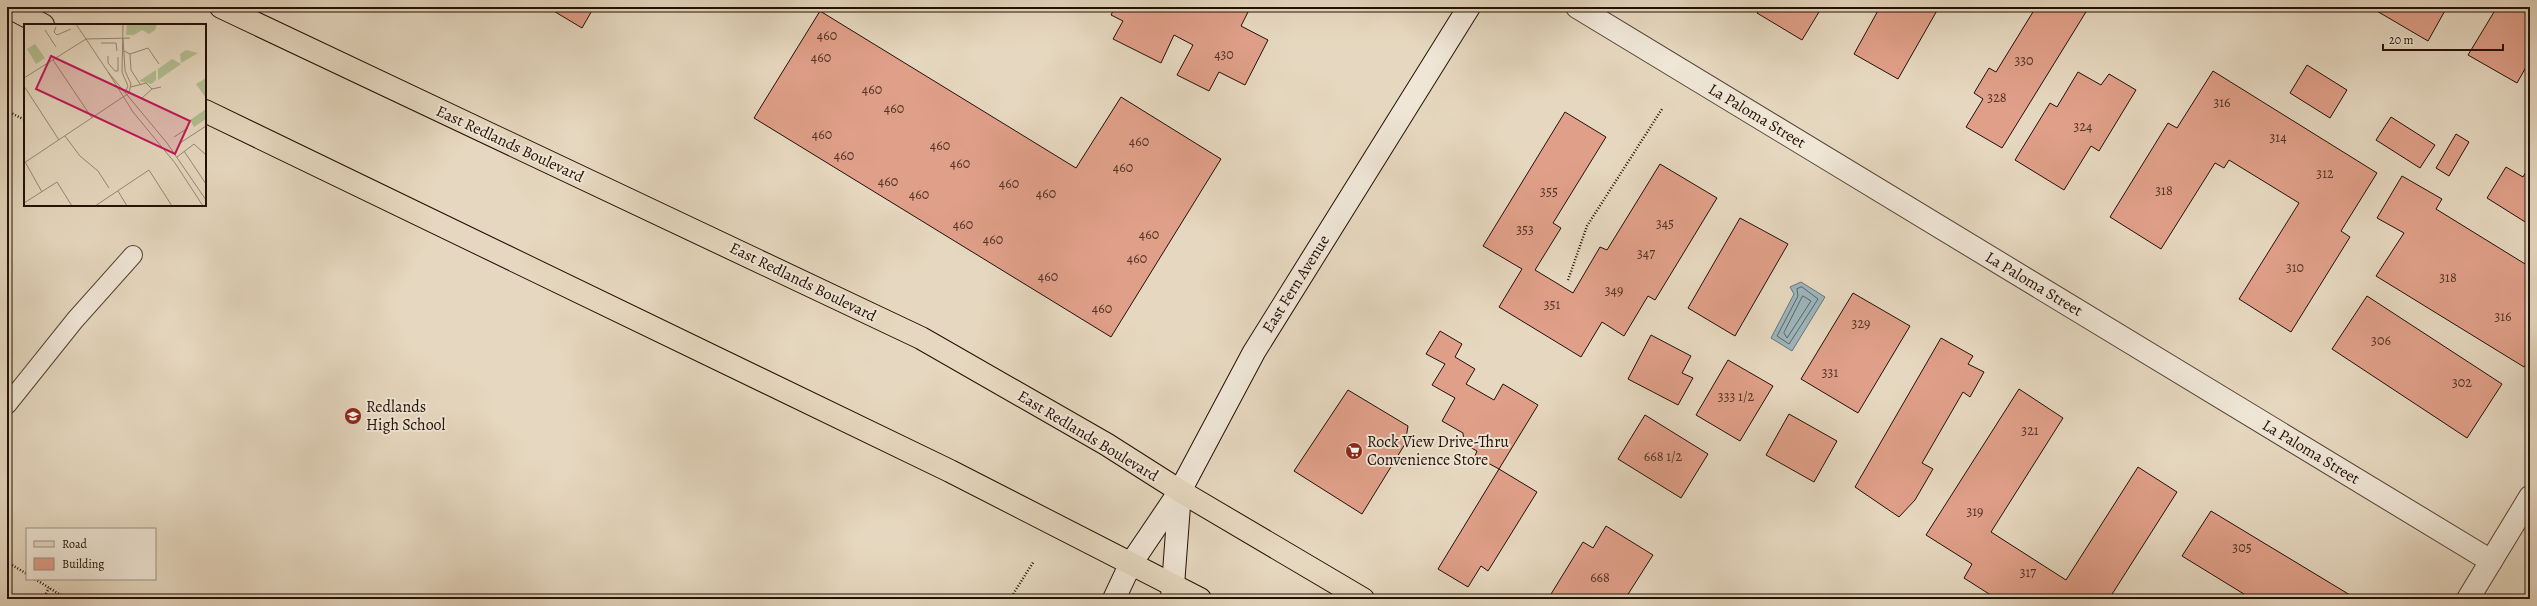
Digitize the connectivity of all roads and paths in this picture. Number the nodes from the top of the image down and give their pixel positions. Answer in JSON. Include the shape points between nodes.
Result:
{"nodes":[{"id":1,"x":9,"y":7,"type":"edge"},
{"id":2,"x":221,"y":7,"type":"edge"},
{"id":3,"x":1469,"y":7,"type":"edge"},
{"id":4,"x":1577,"y":7,"type":"edge"},
{"id":5,"x":41,"y":24,"type":"edge"},
{"id":6,"x":1662,"y":109,"type":"dead end"},
{"id":7,"x":206,"y":111,"type":"edge"},
{"id":8,"x":7,"y":112,"type":"edge"},
{"id":9,"x":24,"y":120,"type":"edge"},
{"id":10,"x":133,"y":255,"type":"dead end"},
{"id":11,"x":1568,"y":280,"type":"dead end"},
{"id":12,"x":7,"y":405,"type":"edge"},
{"id":13,"x":1180,"y":491,"type":"junction"},
{"id":14,"x":2530,"y":497,"type":"edge"},
{"id":15,"x":1034,"y":561,"type":"dead end"},
{"id":16,"x":2491,"y":561,"type":"junction"},
{"id":17,"x":7,"y":562,"type":"edge"},
{"id":18,"x":1130,"y":565,"type":"junction"},
{"id":19,"x":26,"y":573,"type":"edge"},
{"id":20,"x":36,"y":580,"type":"edge"},
{"id":21,"x":49,"y":588,"type":"junction"},
{"id":22,"x":1174,"y":592,"type":"edge"},
{"id":23,"x":42,"y":599,"type":"edge"},
{"id":24,"x":67,"y":599,"type":"edge"},
{"id":25,"x":1010,"y":599,"type":"edge"},
{"id":26,"x":1114,"y":599,"type":"edge"},
{"id":27,"x":1200,"y":599,"type":"edge"},
{"id":28,"x":1363,"y":599,"type":"edge"},
{"id":29,"x":2468,"y":599,"type":"edge"}],
"edges":[{"from":1,"to":5,"type":"main road"},
{"from":2,"to":13,"type":"main road","name":"East Redlands Boulevard","via":[[922,338],[1106,444]]},
{"from":3,"to":13,"type":"street","name":"East Fern Avenue","via":[[1254,352]]},
{"from":4,"to":16,"type":"street","name":"La Paloma Street"},
{"from":6,"to":11,"type":"path","via":[[1587,226]]},
{"from":7,"to":18,"type":"main road","via":[[950,471]]},
{"from":8,"to":9,"type":"path"},
{"from":10,"to":12,"type":"lane","via":[[75,320]]},
{"from":13,"to":18,"type":"street","name":"East Fern Avenue"},
{"from":13,"to":22,"type":"street"},
{"from":13,"to":28,"type":"main road","name":"East Redlands Boulevard"},
{"from":14,"to":16,"type":"street"},
{"from":15,"to":25,"type":"path"},
{"from":16,"to":29,"type":"street"},
{"from":17,"to":19,"type":"path"},
{"from":18,"to":22,"type":"main road"},
{"from":18,"to":26,"type":"street","name":"East Fern Avenue"},
{"from":20,"to":21,"type":"path"},
{"from":21,"to":23,"type":"path"},
{"from":21,"to":24,"type":"path"},
{"from":22,"to":27,"type":"main road"}]}
